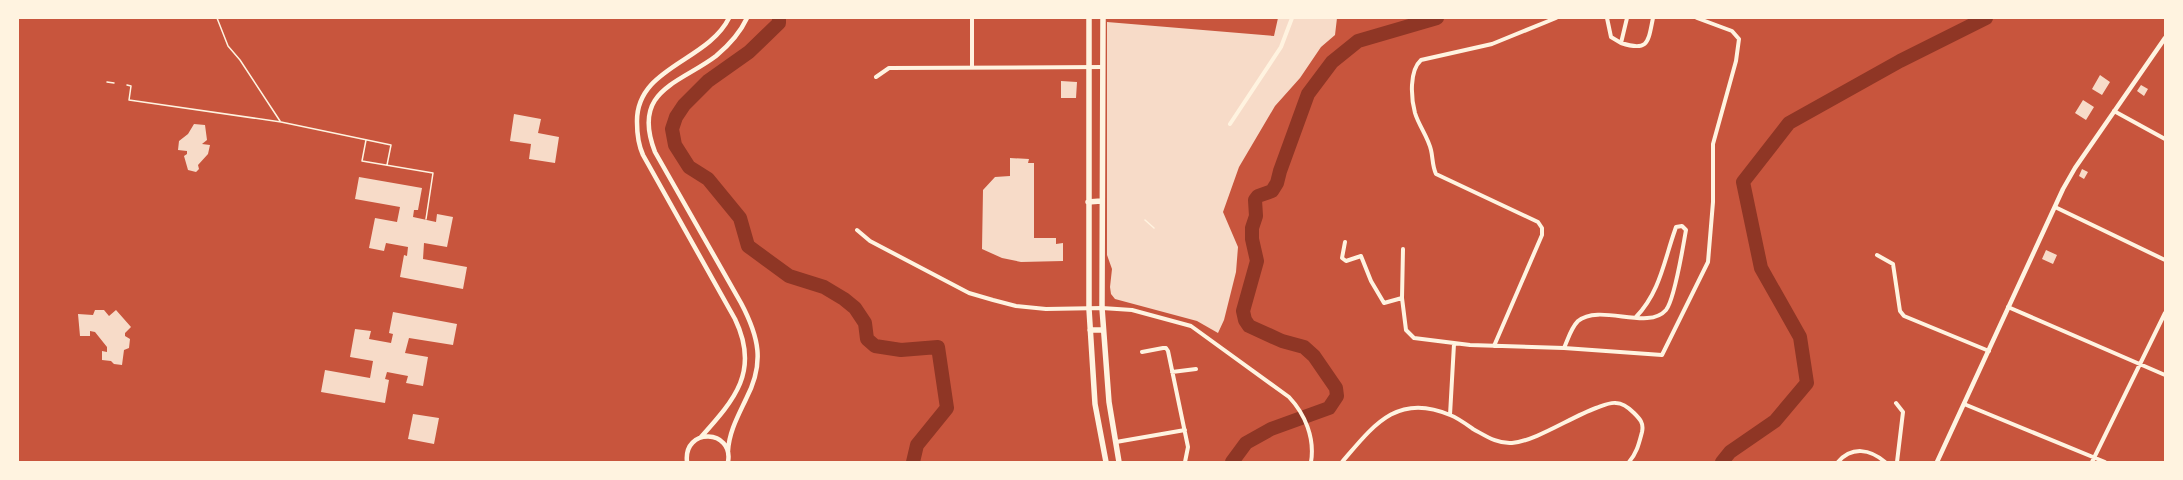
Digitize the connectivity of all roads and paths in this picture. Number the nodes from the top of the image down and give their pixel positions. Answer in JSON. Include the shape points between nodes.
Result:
{"nodes":[{"id":1,"x":217,"y":18,"type":"edge"},
{"id":2,"x":729,"y":18,"type":"edge"},
{"id":3,"x":746,"y":18,"type":"edge"},
{"id":4,"x":972,"y":18,"type":"edge"},
{"id":5,"x":1089,"y":18,"type":"edge"},
{"id":6,"x":1103,"y":18,"type":"edge"},
{"id":7,"x":1292,"y":18,"type":"edge"},
{"id":8,"x":1556,"y":18,"type":"edge"},
{"id":9,"x":1607,"y":18,"type":"edge"},
{"id":10,"x":1627,"y":18,"type":"edge"},
{"id":11,"x":1653,"y":18,"type":"edge"},
{"id":12,"x":1697,"y":18,"type":"edge"},
{"id":13,"x":2165,"y":38,"type":"edge"},
{"id":14,"x":1621,"y":43,"type":"junction"},
{"id":15,"x":972,"y":66,"type":"junction"},
{"id":16,"x":1103,"y":67,"type":"junction"},
{"id":17,"x":1089,"y":68,"type":"junction"},
{"id":18,"x":876,"y":77,"type":"dead end"},
{"id":19,"x":107,"y":82,"type":"dead end"},
{"id":20,"x":114,"y":83,"type":"dead end"},
{"id":21,"x":127,"y":85,"type":"dead end"},
{"id":22,"x":2114,"y":111,"type":"junction"},
{"id":23,"x":281,"y":122,"type":"junction"},
{"id":24,"x":1230,"y":124,"type":"dead end"},
{"id":25,"x":2165,"y":139,"type":"edge"},
{"id":26,"x":366,"y":140,"type":"junction"},
{"id":27,"x":387,"y":165,"type":"junction"},
{"id":28,"x":1101,"y":201,"type":"junction"},
{"id":29,"x":1088,"y":202,"type":"junction"},
{"id":30,"x":2055,"y":207,"type":"junction"},
{"id":31,"x":426,"y":219,"type":"dead end"},
{"id":32,"x":1145,"y":220,"type":"dead end"},
{"id":33,"x":1154,"y":228,"type":"dead end"},
{"id":34,"x":857,"y":230,"type":"dead end"},
{"id":35,"x":1345,"y":242,"type":"dead end"},
{"id":36,"x":1403,"y":249,"type":"dead end"},
{"id":37,"x":1877,"y":256,"type":"dead end"},
{"id":38,"x":2165,"y":260,"type":"edge"},
{"id":39,"x":1402,"y":298,"type":"junction"},
{"id":40,"x":2008,"y":306,"type":"junction"},
{"id":41,"x":1089,"y":308,"type":"junction"},
{"id":42,"x":1102,"y":308,"type":"junction"},
{"id":43,"x":2165,"y":313,"type":"edge"},
{"id":44,"x":1636,"y":317,"type":"junction"},
{"id":45,"x":1090,"y":330,"type":"junction"},
{"id":46,"x":1103,"y":330,"type":"junction"},
{"id":47,"x":1454,"y":344,"type":"junction"},
{"id":48,"x":1494,"y":346,"type":"junction"},
{"id":49,"x":1564,"y":348,"type":"junction"},
{"id":50,"x":1989,"y":351,"type":"junction"},
{"id":51,"x":1142,"y":352,"type":"dead end"},
{"id":52,"x":2140,"y":364,"type":"junction"},
{"id":53,"x":1196,"y":369,"type":"dead end"},
{"id":54,"x":1172,"y":372,"type":"junction"},
{"id":55,"x":2165,"y":375,"type":"edge"},
{"id":56,"x":1896,"y":403,"type":"dead end"},
{"id":57,"x":1964,"y":404,"type":"junction"},
{"id":58,"x":1450,"y":415,"type":"junction"},
{"id":59,"x":1185,"y":430,"type":"junction"},
{"id":60,"x":701,"y":437,"type":"junction"},
{"id":61,"x":1116,"y":442,"type":"junction"},
{"id":62,"x":728,"y":451,"type":"junction"},
{"id":63,"x":2094,"y":460,"type":"edge"},
{"id":64,"x":729,"y":461,"type":"edge"},
{"id":65,"x":687,"y":462,"type":"edge"},
{"id":66,"x":1106,"y":462,"type":"edge"},
{"id":67,"x":1119,"y":462,"type":"edge"},
{"id":68,"x":1185,"y":462,"type":"edge"},
{"id":69,"x":1311,"y":462,"type":"edge"},
{"id":70,"x":1342,"y":462,"type":"edge"},
{"id":71,"x":1629,"y":462,"type":"edge"},
{"id":72,"x":1838,"y":462,"type":"edge"},
{"id":73,"x":1884,"y":462,"type":"edge"},
{"id":74,"x":1896,"y":462,"type":"edge"},
{"id":75,"x":1937,"y":462,"type":"edge"},
{"id":76,"x":2105,"y":462,"type":"edge"}],
"edges":[{"from":1,"to":23,"type":"path","via":[[228,46]]},
{"from":2,"to":60,"type":"street","via":[[710,43],[670,68],[650,86],[639,104],[637,116],[637,136],[643,155],[735,319],[745,343],[745,363],[741,382],[724,411]]},
{"from":3,"to":62,"type":"street","via":[[741,30],[716,56],[663,89],[653,106],[649,125],[650,139],[655,152],[753,326],[756,338],[756,376],[730,434]]},
{"from":4,"to":15,"type":"street"},
{"from":5,"to":17,"type":"main road"},
{"from":6,"to":16,"type":"main road"},
{"from":7,"to":24,"type":"street","via":[[1280,47]]},
{"from":8,"to":48,"type":"street","via":[[1492,44],[1421,60],[1416,65],[1412,83],[1415,113],[1431,150],[1436,174],[1538,222],[1542,228],[1542,235]]},
{"from":9,"to":14,"type":"street","via":[[1611,37]]},
{"from":10,"to":14,"type":"street"},
{"from":11,"to":14,"type":"street","via":[[1648,42],[1643,46],[1636,48]]},
{"from":12,"to":49,"type":"street","via":[[1732,30],[1739,39],[1736,61],[1713,144],[1713,202],[1708,262],[1662,355]]},
{"from":13,"to":22,"type":"street"},
{"from":15,"to":17,"type":"street"},
{"from":15,"to":18,"type":"street","via":[[889,68]]},
{"from":16,"to":17,"type":"street"},
{"from":16,"to":28,"type":"main road"},
{"from":17,"to":29,"type":"main road"},
{"from":19,"to":20,"type":"path"},
{"from":21,"to":23,"type":"path","via":[[131,86],[129,100]]},
{"from":22,"to":25,"type":"street"},
{"from":22,"to":30,"type":"street","via":[[2075,168]]},
{"from":23,"to":26,"type":"path"},
{"from":26,"to":27,"type":"path","via":[[391,145]]},
{"from":26,"to":27,"type":"path","via":[[362,161]]},
{"from":27,"to":31,"type":"path","via":[[433,172]]},
{"from":28,"to":29,"type":"main road"},
{"from":28,"to":42,"type":"main road"},
{"from":29,"to":41,"type":"main road"},
{"from":30,"to":38,"type":"street"},
{"from":30,"to":40,"type":"street"},
{"from":32,"to":33,"type":"path"},
{"from":34,"to":41,"type":"street","via":[[870,241],[969,293],[1016,306],[1046,309]]},
{"from":35,"to":39,"type":"street","via":[[1342,258],[1346,261],[1362,256],[1371,281],[1384,303]]},
{"from":36,"to":39,"type":"street"},
{"from":37,"to":50,"type":"street","via":[[1893,264],[1900,311],[1904,316]]},
{"from":39,"to":47,"type":"street","via":[[1406,330],[1414,338]]},
{"from":40,"to":50,"type":"street"},
{"from":40,"to":52,"type":"street"},
{"from":41,"to":42,"type":"street"},
{"from":41,"to":45,"type":"main road"},
{"from":42,"to":46,"type":"main road"},
{"from":42,"to":69,"type":"street","via":[[1132,310],[1191,326],[1289,397],[1299,407],[1307,422]]},
{"from":43,"to":52,"type":"street"},
{"from":44,"to":44,"type":"street","via":[[1654,317],[1668,308],[1681,262],[1686,230],[1682,226],[1676,226],[1659,282],[1647,306]]},
{"from":44,"to":49,"type":"street","via":[[1593,315],[1584,318],[1574,326]]},
{"from":45,"to":46,"type":"main road"},
{"from":45,"to":66,"type":"main road","via":[[1095,404]]},
{"from":46,"to":61,"type":"main road"},
{"from":47,"to":48,"type":"street"},
{"from":47,"to":58,"type":"street"},
{"from":48,"to":49,"type":"street"},
{"from":50,"to":57,"type":"street"},
{"from":51,"to":54,"type":"street","via":[[1166,348]]},
{"from":52,"to":55,"type":"street"},
{"from":52,"to":63,"type":"street"},
{"from":53,"to":54,"type":"street"},
{"from":54,"to":59,"type":"street"},
{"from":56,"to":74,"type":"street","via":[[1903,412],[1903,420]]},
{"from":57,"to":63,"type":"street"},
{"from":57,"to":75,"type":"street"},
{"from":58,"to":70,"type":"street","via":[[1419,406],[1395,411],[1384,417],[1367,433]]},
{"from":58,"to":71,"type":"street","via":[[1500,443],[1513,443],[1527,440],[1576,415],[1609,403],[1617,403],[1632,411],[1641,420],[1643,427],[1635,455]]},
{"from":59,"to":61,"type":"street"},
{"from":59,"to":68,"type":"street","via":[[1188,446]]},
{"from":60,"to":62,"type":"street","via":[[714,437],[725,445]]},
{"from":60,"to":65,"type":"street","via":[[688,450]]},
{"from":61,"to":67,"type":"main road"},
{"from":62,"to":64,"type":"street"},
{"from":63,"to":76,"type":"street"},
{"from":72,"to":73,"type":"street","via":[[1848,452],[1856,450],[1867,451]]}]}
